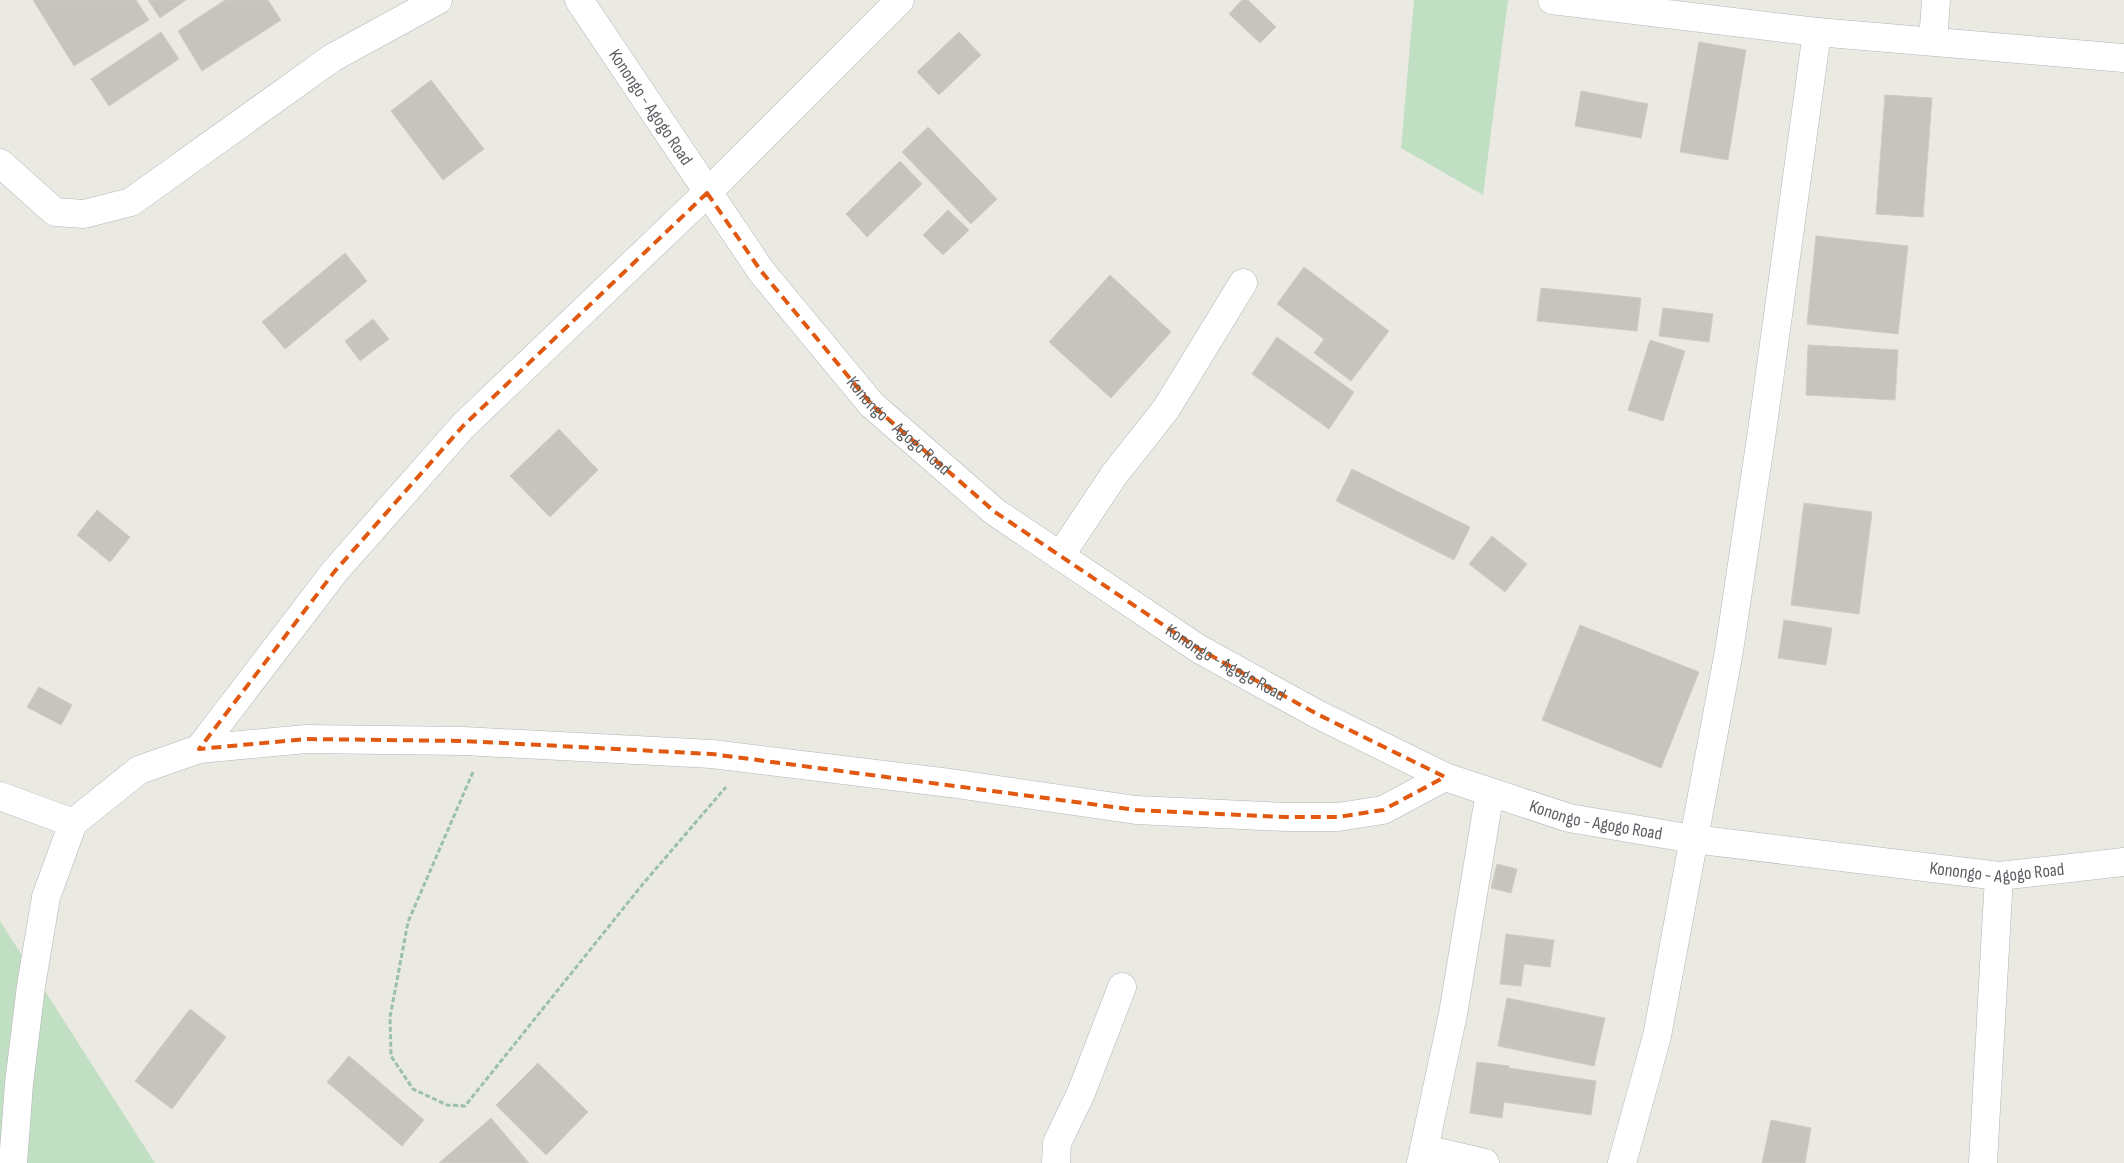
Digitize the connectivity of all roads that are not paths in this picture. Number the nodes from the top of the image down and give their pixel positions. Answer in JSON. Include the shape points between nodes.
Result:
{"nodes":[{"id":1,"x":438,"y":0,"type":"edge"},
{"id":2,"x":579,"y":0,"type":"edge"},
{"id":3,"x":900,"y":0,"type":"edge"},
{"id":4,"x":1552,"y":0,"type":"edge"},
{"id":5,"x":1936,"y":0,"type":"edge"},
{"id":6,"x":1817,"y":32,"type":"junction"},
{"id":7,"x":1933,"y":41,"type":"junction"},
{"id":8,"x":2124,"y":58,"type":"edge"},
{"id":9,"x":0,"y":163,"type":"edge"},
{"id":10,"x":707,"y":192,"type":"junction"},
{"id":11,"x":1244,"y":283,"type":"dead end"},
{"id":12,"x":1060,"y":556,"type":"junction"},
{"id":13,"x":199,"y":750,"type":"junction"},
{"id":14,"x":1445,"y":777,"type":"junction"},
{"id":15,"x":1490,"y":792,"type":"junction"},
{"id":16,"x":0,"y":796,"type":"edge"},
{"id":17,"x":73,"y":823,"type":"junction"},
{"id":18,"x":1693,"y":839,"type":"junction"},
{"id":19,"x":2124,"y":862,"type":"edge"},
{"id":20,"x":1999,"y":876,"type":"junction"},
{"id":21,"x":1122,"y":987,"type":"dead end"},
{"id":22,"x":1422,"y":1156,"type":"edge"},
{"id":23,"x":13,"y":1163,"type":"edge"},
{"id":24,"x":1056,"y":1163,"type":"edge"},
{"id":25,"x":1485,"y":1163,"type":"edge"},
{"id":26,"x":1622,"y":1163,"type":"edge"},
{"id":27,"x":1984,"y":1163,"type":"edge"}],
"edges":[{"from":1,"to":9,"type":"street","via":[[332,58],[131,202],[84,214],[55,212]]},
{"from":2,"to":10,"type":"street","name":"Konongo - Agogo Road"},
{"from":3,"to":10,"type":"street"},
{"from":4,"to":6,"type":"street"},
{"from":5,"to":7,"type":"street"},
{"from":6,"to":7,"type":"street"},
{"from":6,"to":18,"type":"street","via":[[1730,642]]},
{"from":7,"to":8,"type":"street"},
{"from":10,"to":12,"type":"street","name":"Konongo - Agogo Road","via":[[761,271],[872,405],[995,512]]},
{"from":10,"to":13,"type":"street","via":[[463,426],[335,571]]},
{"from":11,"to":12,"type":"street","via":[[1166,409],[1114,475]]},
{"from":12,"to":14,"type":"street","name":"Konongo - Agogo Road","via":[[1199,649],[1316,714]]},
{"from":13,"to":14,"type":"street","via":[[306,739],[487,742],[712,754],[1136,810],[1285,817],[1338,817],[1383,810]]},
{"from":13,"to":17,"type":"street","via":[[139,770]]},
{"from":14,"to":15,"type":"street","name":"Konongo - Agogo Road"},
{"from":15,"to":18,"type":"street","name":"Konongo - Agogo Road","via":[[1569,818]]},
{"from":15,"to":22,"type":"street","via":[[1453,1014]]},
{"from":16,"to":17,"type":"street"},
{"from":17,"to":23,"type":"street","via":[[46,897],[30,986],[18,1084]]},
{"from":18,"to":20,"type":"street","name":"Konongo - Agogo Road"},
{"from":18,"to":26,"type":"street","via":[[1657,1036]]},
{"from":19,"to":20,"type":"street","name":"Konongo - Agogo Road"},
{"from":20,"to":27,"type":"street"},
{"from":21,"to":24,"type":"street","via":[[1081,1093],[1057,1143]]},
{"from":22,"to":25,"type":"street"}]}
